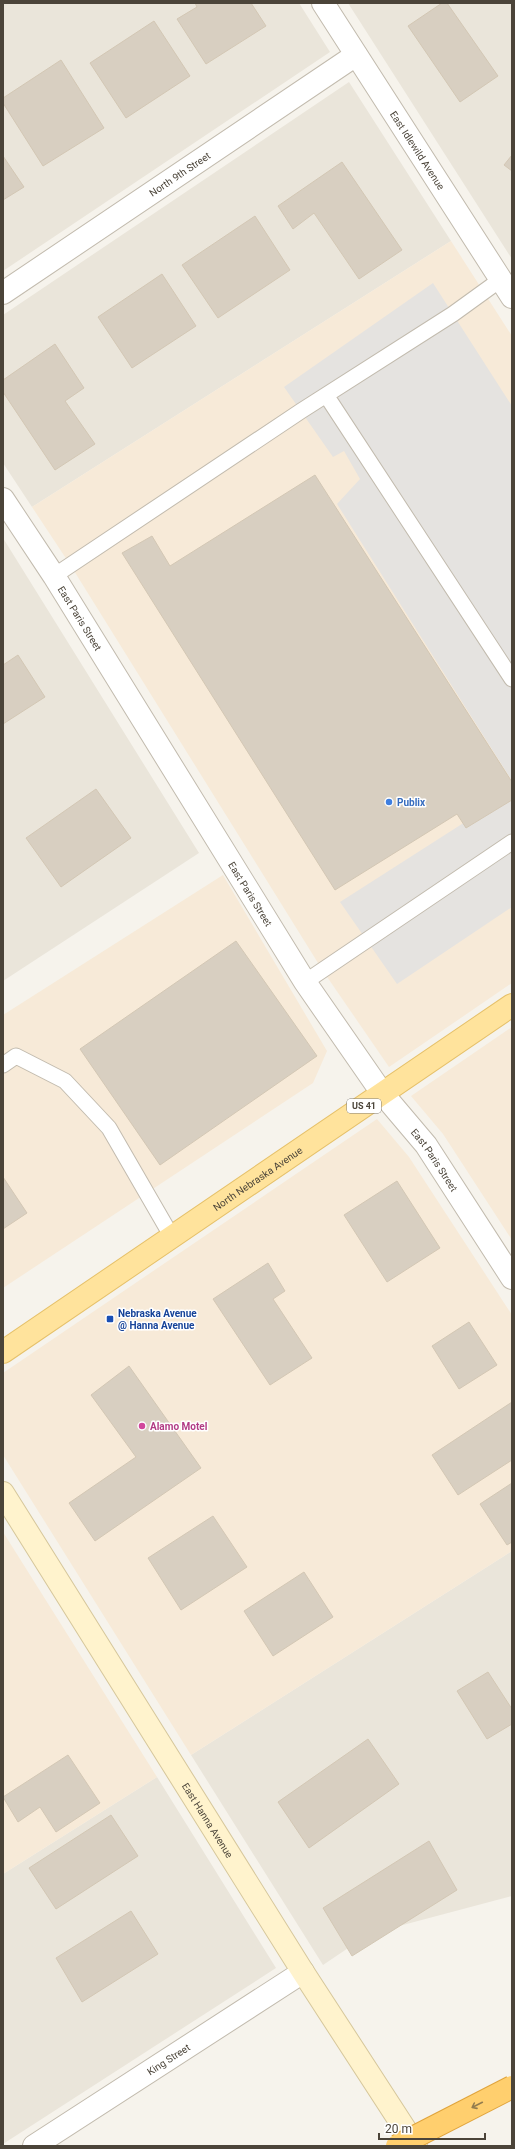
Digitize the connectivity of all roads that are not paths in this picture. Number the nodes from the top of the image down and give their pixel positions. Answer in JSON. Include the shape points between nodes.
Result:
{"nodes":[{"id":1,"x":323,"y":3,"type":"edge"},
{"id":2,"x":356,"y":56,"type":"junction"},
{"id":3,"x":500,"y":280,"type":"junction"},
{"id":4,"x":3,"y":293,"type":"edge"},
{"id":5,"x":512,"y":298,"type":"edge"},
{"id":6,"x":326,"y":395,"type":"junction"},
{"id":7,"x":3,"y":499,"type":"edge"},
{"id":8,"x":54,"y":576,"type":"junction"},
{"id":9,"x":512,"y":678,"type":"edge"},
{"id":10,"x":512,"y":842,"type":"edge"},
{"id":11,"x":306,"y":982,"type":"junction"},
{"id":12,"x":512,"y":1005,"type":"edge"},
{"id":13,"x":3,"y":1065,"type":"edge"},
{"id":14,"x":382,"y":1093,"type":"junction"},
{"id":15,"x":172,"y":1237,"type":"junction"},
{"id":16,"x":512,"y":1278,"type":"edge"},
{"id":17,"x":3,"y":1352,"type":"edge"},
{"id":18,"x":3,"y":1493,"type":"edge"},
{"id":19,"x":303,"y":1972,"type":"junction"},
{"id":20,"x":512,"y":2087,"type":"edge"},
{"id":21,"x":34,"y":2146,"type":"edge"},
{"id":22,"x":397,"y":2146,"type":"edge"},
{"id":23,"x":416,"y":2146,"type":"edge"}],
"edges":[{"from":1,"to":2,"type":"street","name":"East Idlewild Avenue"},
{"from":2,"to":3,"type":"street","name":"East Idlewild Avenue"},
{"from":2,"to":4,"type":"street","name":"North 9th Street"},
{"from":3,"to":5,"type":"street","name":"East Idlewild Avenue"},
{"from":3,"to":6,"type":"lane","via":[[453,314]]},
{"from":6,"to":8,"type":"lane"},
{"from":6,"to":9,"type":"lane"},
{"from":7,"to":8,"type":"street","name":"East Paris Street"},
{"from":8,"to":11,"type":"street","name":"East Paris Street"},
{"from":10,"to":11,"type":"lane"},
{"from":11,"to":14,"type":"street","name":"East Paris Street"},
{"from":12,"to":14,"type":"main road","name":"North Nebraska Avenue","number":"US 41"},
{"from":13,"to":15,"type":"lane","via":[[16,1056],[65,1081],[109,1128]]},
{"from":14,"to":15,"type":"main road","name":"North Nebraska Avenue","number":"US 41"},
{"from":14,"to":16,"type":"street","name":"East Paris Street","via":[[426,1145]]},
{"from":15,"to":17,"type":"main road","name":"North Nebraska Avenue","number":"US 41"},
{"from":18,"to":19,"type":"street","name":"East Hanna Avenue"},
{"from":19,"to":21,"type":"street","name":"King Street"},
{"from":19,"to":23,"type":"street","name":"East Hanna Avenue"},
{"from":20,"to":22,"type":"highway","one_way":true,"bridge":true}]}
